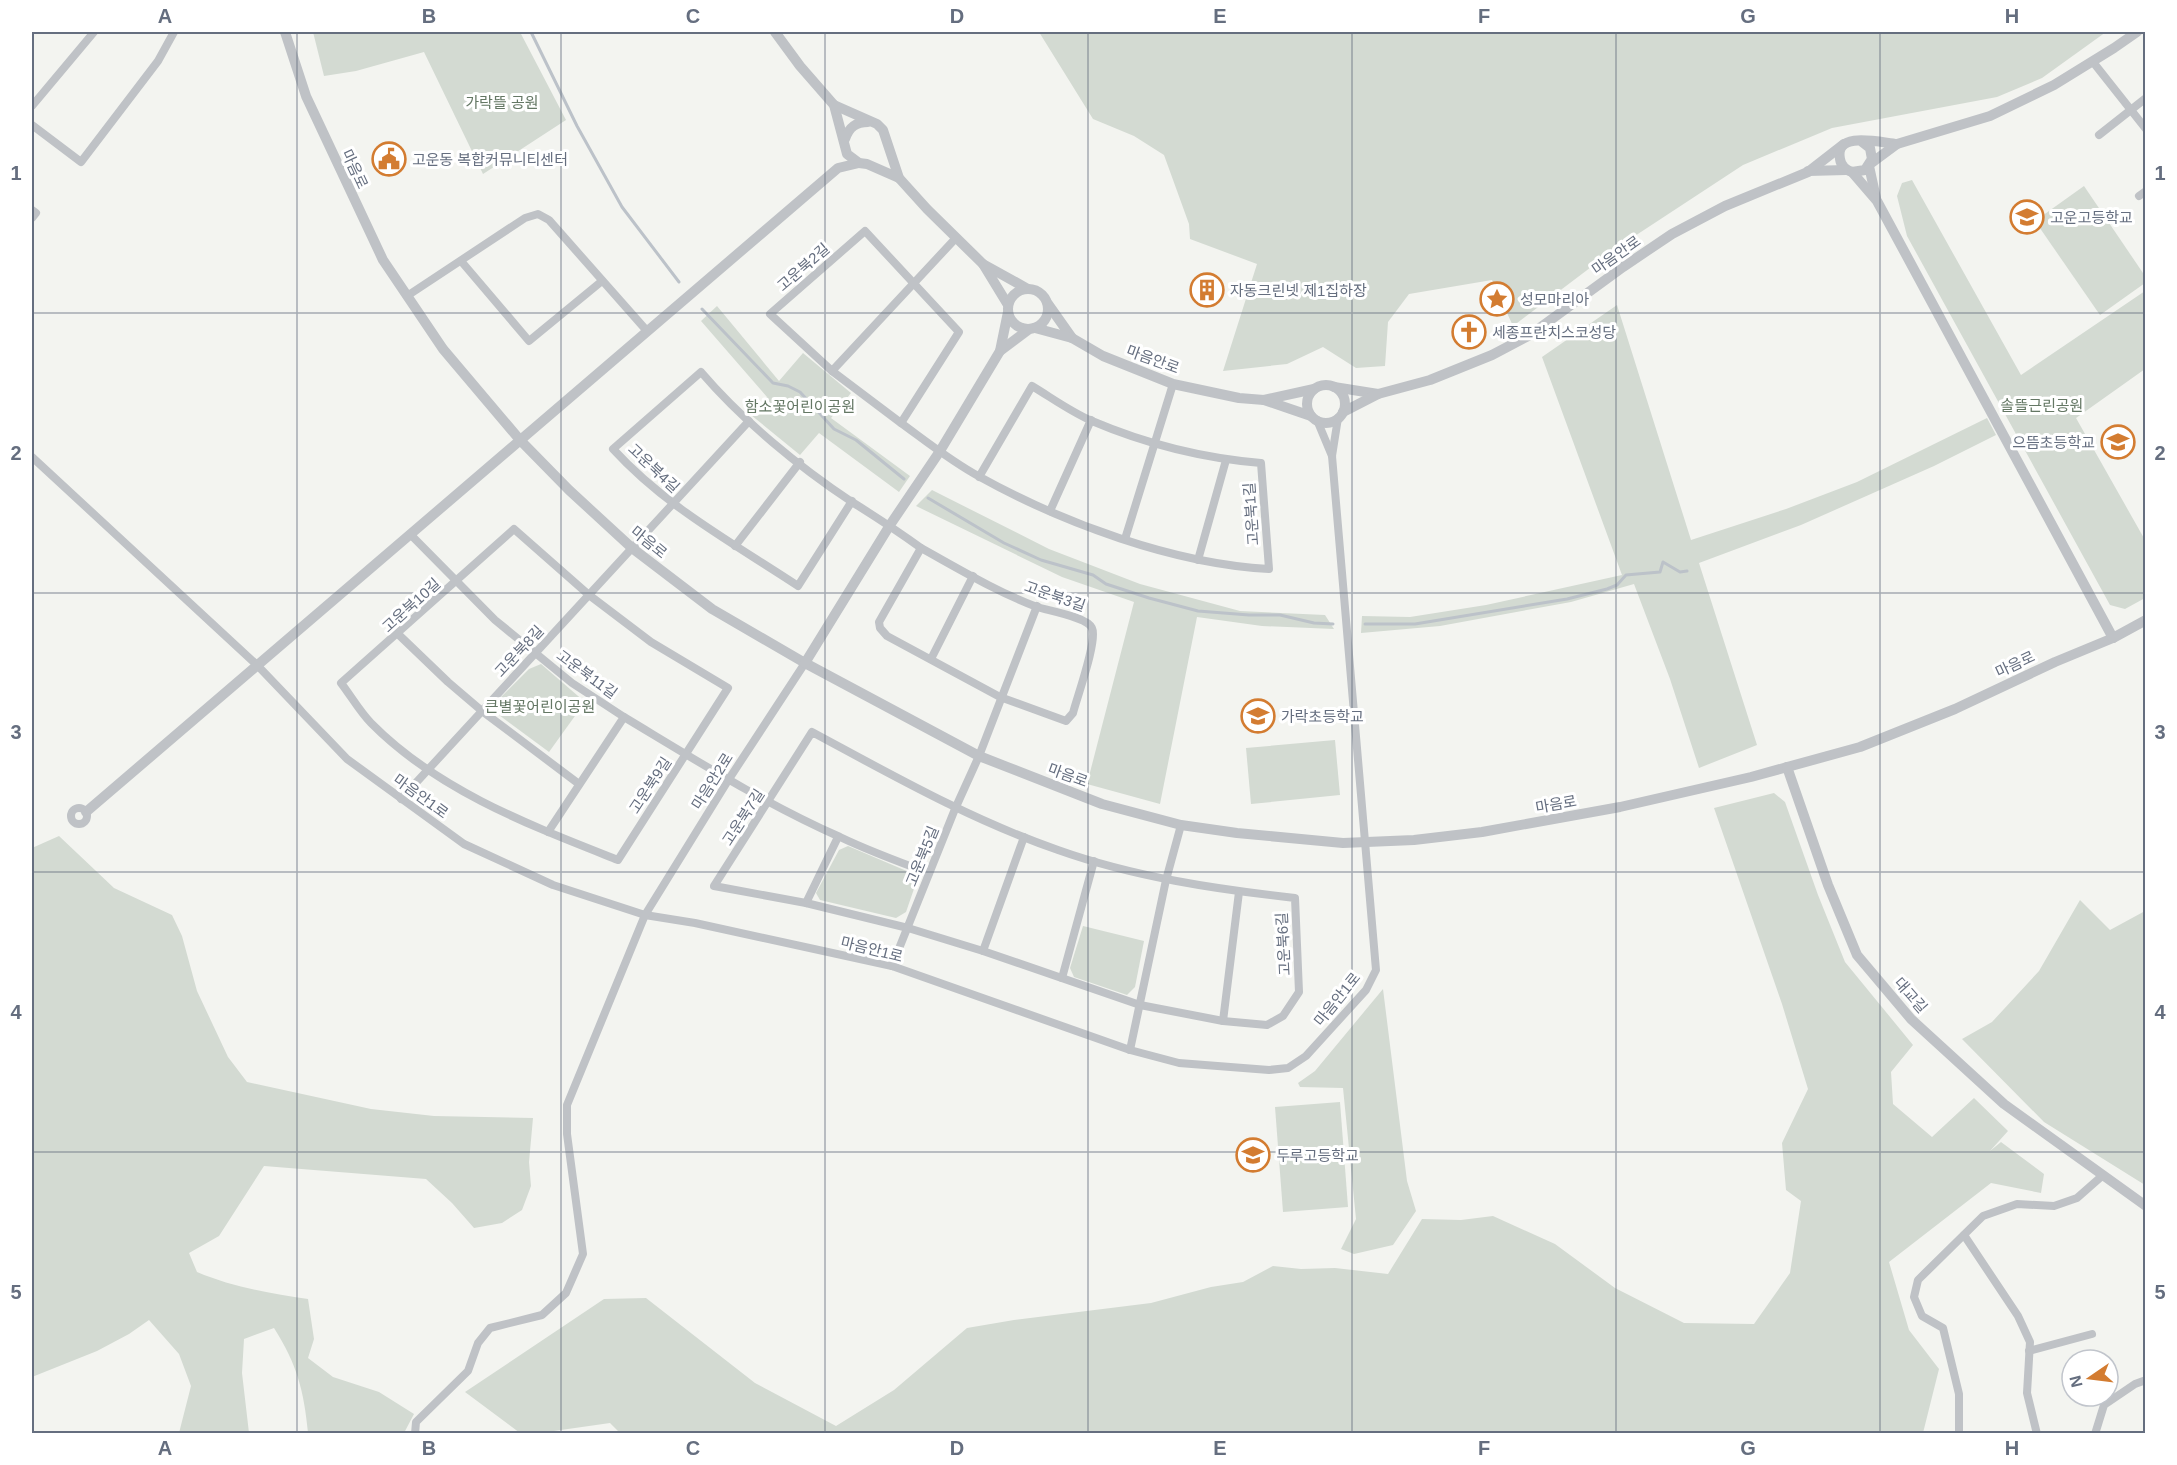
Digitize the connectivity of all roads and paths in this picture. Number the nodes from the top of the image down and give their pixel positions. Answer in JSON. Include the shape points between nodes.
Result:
{"nodes":[{"id":1,"x":94,"y":32,"type":"edge"},
{"id":2,"x":174,"y":32,"type":"edge"},
{"id":3,"x":285,"y":32,"type":"edge"},
{"id":4,"x":775,"y":32,"type":"edge"},
{"id":5,"x":2137,"y":32,"type":"edge"},
{"id":6,"x":2093,"y":62,"type":"junction"},
{"id":7,"x":2145,"y":99,"type":"edge"},
{"id":8,"x":834,"y":105,"type":"junction"},
{"id":9,"x":32,"y":106,"type":"edge"},
{"id":10,"x":2129,"y":110,"type":"junction"},
{"id":11,"x":869,"y":122,"type":"junction"},
{"id":12,"x":32,"y":125,"type":"edge"},
{"id":13,"x":2145,"y":129,"type":"edge"},
{"id":14,"x":2099,"y":135,"type":"dead end"},
{"id":15,"x":1861,"y":141,"type":"junction"},
{"id":16,"x":845,"y":143,"type":"junction"},
{"id":17,"x":1844,"y":144,"type":"junction"},
{"id":18,"x":1898,"y":144,"type":"junction"},
{"id":19,"x":886,"y":146,"type":"junction"},
{"id":20,"x":863,"y":163,"type":"junction"},
{"id":21,"x":1869,"y":165,"type":"junction"},
{"id":22,"x":838,"y":168,"type":"junction"},
{"id":23,"x":1808,"y":171,"type":"junction"},
{"id":24,"x":1849,"y":171,"type":"junction"},
{"id":25,"x":898,"y":178,"type":"junction"},
{"id":26,"x":1877,"y":201,"type":"junction"},
{"id":27,"x":32,"y":210,"type":"edge"},
{"id":28,"x":32,"y":218,"type":"edge"},
{"id":29,"x":955,"y":239,"type":"junction"},
{"id":30,"x":461,"y":261,"type":"junction"},
{"id":31,"x":982,"y":264,"type":"junction"},
{"id":32,"x":602,"y":281,"type":"junction"},
{"id":33,"x":913,"y":282,"type":"junction"},
{"id":34,"x":1028,"y":289,"type":"junction"},
{"id":35,"x":406,"y":296,"type":"junction"},
{"id":36,"x":1047,"y":302,"type":"junction"},
{"id":37,"x":1008,"y":309,"type":"junction"},
{"id":38,"x":1032,"y":329,"type":"junction"},
{"id":39,"x":647,"y":331,"type":"junction"},
{"id":40,"x":1072,"y":338,"type":"junction"},
{"id":41,"x":1000,"y":351,"type":"junction"},
{"id":42,"x":832,"y":371,"type":"junction"},
{"id":43,"x":1173,"y":384,"type":"junction"},
{"id":44,"x":1334,"y":387,"type":"junction"},
{"id":45,"x":1314,"y":389,"type":"junction"},
{"id":46,"x":1378,"y":394,"type":"junction"},
{"id":47,"x":1264,"y":400,"type":"junction"},
{"id":48,"x":1340,"y":415,"type":"junction"},
{"id":49,"x":1314,"y":418,"type":"junction"},
{"id":50,"x":1091,"y":420,"type":"junction"},
{"id":51,"x":749,"y":421,"type":"junction"},
{"id":52,"x":901,"y":423,"type":"junction"},
{"id":53,"x":520,"y":440,"type":"junction"},
{"id":54,"x":1155,"y":444,"type":"junction"},
{"id":55,"x":940,"y":451,"type":"junction"},
{"id":56,"x":1332,"y":456,"type":"junction"},
{"id":57,"x":32,"y":457,"type":"edge"},
{"id":58,"x":1226,"y":460,"type":"junction"},
{"id":59,"x":800,"y":462,"type":"junction"},
{"id":60,"x":979,"y":477,"type":"junction"},
{"id":61,"x":852,"y":501,"type":"junction"},
{"id":62,"x":673,"y":504,"type":"junction"},
{"id":63,"x":1050,"y":512,"type":"junction"},
{"id":64,"x":890,"y":525,"type":"junction"},
{"id":65,"x":410,"y":534,"type":"junction"},
{"id":66,"x":1125,"y":538,"type":"junction"},
{"id":67,"x":735,"y":546,"type":"junction"},
{"id":68,"x":632,"y":548,"type":"junction"},
{"id":69,"x":921,"y":549,"type":"junction"},
{"id":70,"x":1198,"y":560,"type":"junction"},
{"id":71,"x":973,"y":576,"type":"junction"},
{"id":72,"x":457,"y":581,"type":"junction"},
{"id":73,"x":589,"y":595,"type":"junction"},
{"id":74,"x":1037,"y":606,"type":"junction"},
{"id":75,"x":2145,"y":620,"type":"edge"},
{"id":76,"x":398,"y":634,"type":"junction"},
{"id":77,"x":2113,"y":638,"type":"junction"},
{"id":78,"x":536,"y":653,"type":"junction"},
{"id":79,"x":931,"y":659,"type":"junction"},
{"id":80,"x":805,"y":663,"type":"junction"},
{"id":81,"x":257,"y":665,"type":"junction"},
{"id":82,"x":1000,"y":697,"type":"junction"},
{"id":83,"x":482,"y":711,"type":"junction"},
{"id":84,"x":624,"y":717,"type":"junction"},
{"id":85,"x":686,"y":754,"type":"junction"},
{"id":86,"x":979,"y":756,"type":"junction"},
{"id":87,"x":1787,"y":767,"type":"junction"},
{"id":88,"x":428,"y":769,"type":"junction"},
{"id":89,"x":729,"y":780,"type":"junction"},
{"id":90,"x":579,"y":784,"type":"junction"},
{"id":91,"x":401,"y":799,"type":"junction"},
{"id":92,"x":769,"y":801,"type":"junction"},
{"id":93,"x":956,"y":808,"type":"junction"},
{"id":94,"x":86,"y":812,"type":"dead end"},
{"id":95,"x":1181,"y":825,"type":"junction"},
{"id":96,"x":548,"y":832,"type":"junction"},
{"id":97,"x":838,"y":837,"type":"junction"},
{"id":98,"x":1024,"y":837,"type":"junction"},
{"id":99,"x":1365,"y":842,"type":"junction"},
{"id":100,"x":1094,"y":861,"type":"junction"},
{"id":101,"x":929,"y":873,"type":"junction"},
{"id":102,"x":1166,"y":879,"type":"junction"},
{"id":103,"x":1239,"y":892,"type":"junction"},
{"id":104,"x":806,"y":903,"type":"junction"},
{"id":105,"x":645,"y":915,"type":"junction"},
{"id":106,"x":908,"y":928,"type":"junction"},
{"id":107,"x":983,"y":951,"type":"junction"},
{"id":108,"x":892,"y":966,"type":"junction"},
{"id":109,"x":1062,"y":978,"type":"junction"},
{"id":110,"x":1140,"y":1005,"type":"junction"},
{"id":111,"x":1223,"y":1021,"type":"junction"},
{"id":112,"x":1130,"y":1050,"type":"junction"},
{"id":113,"x":2102,"y":1176,"type":"junction"},
{"id":114,"x":2145,"y":1206,"type":"edge"},
{"id":115,"x":1964,"y":1235,"type":"junction"},
{"id":116,"x":2092,"y":1334,"type":"dead end"},
{"id":117,"x":2029,"y":1351,"type":"junction"},
{"id":118,"x":2145,"y":1380,"type":"edge"},
{"id":119,"x":415,"y":1434,"type":"edge"},
{"id":120,"x":1959,"y":1434,"type":"edge"},
{"id":121,"x":2037,"y":1434,"type":"edge"},
{"id":122,"x":2095,"y":1434,"type":"edge"}],
"edges":[{"from":1,"to":9,"type":"street"},
{"from":2,"to":12,"type":"street","via":[[158,61],[81,162]]},
{"from":3,"to":35,"type":"street","name":"마음로","via":[[306,96],[340,173],[383,260]]},
{"from":4,"to":8,"type":"street"},
{"from":5,"to":6,"type":"street"},
{"from":6,"to":10,"type":"street"},
{"from":6,"to":18,"type":"street","via":[[1990,116]]},
{"from":7,"to":10,"type":"street"},
{"from":8,"to":11,"type":"street"},
{"from":8,"to":16,"type":"street"},
{"from":10,"to":13,"type":"street"},
{"from":10,"to":14,"type":"street"},
{"from":11,"to":16,"type":"street","via":[[853,125]]},
{"from":11,"to":19,"type":"street","via":[[883,130]]},
{"from":15,"to":17,"type":"street"},
{"from":15,"to":18,"type":"street"},
{"from":15,"to":21,"type":"street","via":[[1870,148]]},
{"from":16,"to":20,"type":"street","via":[[852,159]]},
{"from":16,"to":22,"type":"street"},
{"from":17,"to":23,"type":"street"},
{"from":17,"to":24,"type":"street","via":[[1839,157]]},
{"from":18,"to":21,"type":"street"},
{"from":19,"to":20,"type":"street","via":[[876,161]]},
{"from":19,"to":25,"type":"street"},
{"from":20,"to":22,"type":"street"},
{"from":20,"to":25,"type":"street"},
{"from":21,"to":24,"type":"street","via":[[1861,172]]},
{"from":21,"to":26,"type":"street"},
{"from":22,"to":39,"type":"street"},
{"from":23,"to":24,"type":"street"},
{"from":23,"to":46,"type":"street","name":"마음안로","via":[[1725,206],[1672,234],[1530,335],[1492,355],[1430,380]]},
{"from":24,"to":26,"type":"street"},
{"from":25,"to":29,"type":"street"},
{"from":26,"to":77,"type":"street"},
{"from":27,"to":28,"type":"street","via":[[36,213]]},
{"from":29,"to":31,"type":"street"},
{"from":29,"to":33,"type":"street"},
{"from":30,"to":32,"type":"street","via":[[525,218],[538,214],[549,220]]},
{"from":30,"to":32,"type":"street","via":[[529,341]]},
{"from":30,"to":35,"type":"street"},
{"from":31,"to":34,"type":"street"},
{"from":31,"to":37,"type":"street"},
{"from":32,"to":39,"type":"street"},
{"from":33,"to":42,"type":"street"},
{"from":33,"to":42,"type":"street","name":"고운북2길","via":[[865,231],[770,314]]},
{"from":33,"to":52,"type":"street","name":"고운북2길","via":[[959,332]]},
{"from":34,"to":36,"type":"street","via":[[1040,293]]},
{"from":34,"to":37,"type":"street","via":[[1013,295]]},
{"from":35,"to":53,"type":"street","name":"마음로","via":[[443,349]]},
{"from":36,"to":38,"type":"street","via":[[1047,315],[1041,325]]},
{"from":36,"to":40,"type":"street"},
{"from":37,"to":38,"type":"street","via":[[1013,323],[1022,329]]},
{"from":37,"to":41,"type":"street"},
{"from":38,"to":40,"type":"street"},
{"from":38,"to":41,"type":"street"},
{"from":39,"to":53,"type":"street"},
{"from":40,"to":43,"type":"street","name":"마음안로"},
{"from":41,"to":55,"type":"street"},
{"from":42,"to":52,"type":"street","name":"고운북2길"},
{"from":43,"to":47,"type":"street","name":"마음안로"},
{"from":43,"to":54,"type":"street"},
{"from":44,"to":45,"type":"street","via":[[1323,385]]},
{"from":44,"to":46,"type":"street"},
{"from":44,"to":48,"type":"street","via":[[1344,401]]},
{"from":45,"to":47,"type":"street"},
{"from":45,"to":49,"type":"street","via":[[1307,399]]},
{"from":46,"to":48,"type":"street"},
{"from":47,"to":49,"type":"street"},
{"from":48,"to":49,"type":"street","via":[[1328,422]]},
{"from":48,"to":56,"type":"street"},
{"from":49,"to":56,"type":"street"},
{"from":50,"to":54,"type":"street","name":"고운북1길"},
{"from":50,"to":60,"type":"street","name":"고운북1길","via":[[1032,386]]},
{"from":50,"to":63,"type":"street"},
{"from":51,"to":59,"type":"street","name":"고운북4길"},
{"from":51,"to":62,"type":"street","name":"고운북8길"},
{"from":51,"to":62,"type":"street","name":"고운북4길","via":[[701,372],[613,449]]},
{"from":52,"to":55,"type":"street","name":"고운북2길"},
{"from":53,"to":65,"type":"street"},
{"from":53,"to":68,"type":"street","name":"마음로"},
{"from":54,"to":58,"type":"street","name":"고운북1길"},
{"from":54,"to":66,"type":"street"},
{"from":55,"to":60,"type":"street","name":"고운북1길"},
{"from":55,"to":64,"type":"street"},
{"from":56,"to":99,"type":"street","name":"마음안1로"},
{"from":57,"to":81,"type":"street","name":"마음안1로"},
{"from":58,"to":70,"type":"street"},
{"from":58,"to":70,"type":"street","name":"고운북1길","via":[[1261,463],[1269,569]]},
{"from":59,"to":61,"type":"street","name":"고운북4길"},
{"from":59,"to":67,"type":"street"},
{"from":60,"to":63,"type":"street","name":"고운북1길"},
{"from":61,"to":64,"type":"street","name":"고운북4길"},
{"from":61,"to":67,"type":"street","name":"고운북4길","via":[[798,586]]},
{"from":62,"to":67,"type":"street","name":"고운북4길"},
{"from":62,"to":68,"type":"street","name":"고운북8길"},
{"from":63,"to":66,"type":"street","name":"고운북1길"},
{"from":64,"to":69,"type":"street","name":"고운북4길"},
{"from":64,"to":80,"type":"street"},
{"from":65,"to":72,"type":"street","name":"고운북11길"},
{"from":65,"to":81,"type":"street"},
{"from":66,"to":70,"type":"street","name":"고운북1길"},
{"from":68,"to":73,"type":"street","name":"고운북8길"},
{"from":68,"to":80,"type":"street","name":"마음로","via":[[712,609]]},
{"from":69,"to":71,"type":"street","name":"고운북3길"},
{"from":69,"to":79,"type":"street","name":"고운북3길","via":[[879,622],[887,636]]},
{"from":71,"to":74,"type":"street","name":"고운북3길"},
{"from":71,"to":79,"type":"street"},
{"from":72,"to":73,"type":"street","name":"고운북10길","via":[[514,529]]},
{"from":72,"to":76,"type":"street","name":"고운북10길"},
{"from":72,"to":78,"type":"street","name":"고운북11길","via":[[495,620]]},
{"from":73,"to":78,"type":"street","name":"고운북8길"},
{"from":73,"to":85,"type":"street","name":"고운북9길","via":[[651,642],[728,688]]},
{"from":74,"to":82,"type":"street","name":"고운북5길"},
{"from":74,"to":82,"type":"street","name":"고운북3길","via":[[1088,622],[1093,630],[1093,644],[1072,713],[1066,721]]},
{"from":75,"to":77,"type":"street","name":"마음로"},
{"from":76,"to":83,"type":"street"},
{"from":76,"to":88,"type":"street","name":"고운북10길","via":[[341,683],[371,723]]},
{"from":77,"to":87,"type":"street","name":"마음로","via":[[1860,747]]},
{"from":78,"to":83,"type":"street","name":"고운북8길"},
{"from":78,"to":84,"type":"street","name":"고운북11길","via":[[572,683]]},
{"from":79,"to":82,"type":"street","name":"고운북3길"},
{"from":80,"to":86,"type":"street","name":"마음로"},
{"from":80,"to":89,"type":"street","name":"마음안2로"},
{"from":81,"to":91,"type":"street","name":"마음안1로","via":[[347,759]]},
{"from":81,"to":94,"type":"street"},
{"from":82,"to":86,"type":"street","name":"고운북5길"},
{"from":83,"to":88,"type":"street","name":"고운북8길"},
{"from":83,"to":90,"type":"street"},
{"from":84,"to":85,"type":"street"},
{"from":84,"to":90,"type":"street","name":"고운북11길"},
{"from":85,"to":89,"type":"street"},
{"from":85,"to":96,"type":"street","name":"고운북9길","via":[[618,860]]},
{"from":86,"to":93,"type":"street","name":"고운북5길"},
{"from":86,"to":95,"type":"street","name":"마음로","via":[[1102,804]]},
{"from":87,"to":99,"type":"street","name":"마음로","via":[[1620,807],[1482,832]]},
{"from":87,"to":113,"type":"street","name":"대교길","via":[[1857,955],[1911,1020],[2004,1104]]},
{"from":88,"to":91,"type":"street","name":"고운북8길"},
{"from":88,"to":96,"type":"street","name":"고운북9길","via":[[479,801]]},
{"from":89,"to":92,"type":"street"},
{"from":89,"to":105,"type":"street","name":"마음안2로"},
{"from":90,"to":96,"type":"street","name":"고운북11길"},
{"from":91,"to":105,"type":"street","name":"마음안1로","via":[[464,844],[553,885]]},
{"from":92,"to":93,"type":"street","name":"고운북7길","via":[[812,732]]},
{"from":92,"to":97,"type":"street"},
{"from":92,"to":104,"type":"street","name":"고운북7길","via":[[714,886]]},
{"from":93,"to":98,"type":"street","name":"고운북6길"},
{"from":93,"to":101,"type":"street","name":"고운북5길"},
{"from":95,"to":99,"type":"street","name":"마음로","via":[[1343,843]]},
{"from":95,"to":102,"type":"street"},
{"from":97,"to":101,"type":"street"},
{"from":97,"to":104,"type":"street"},
{"from":98,"to":100,"type":"street","name":"고운북6길"},
{"from":98,"to":107,"type":"street"},
{"from":99,"to":112,"type":"street","name":"마음안1로","via":[[1376,970],[1366,990],[1306,1056],[1288,1068],[1269,1070],[1179,1063]]},
{"from":100,"to":102,"type":"street","name":"고운북6길"},
{"from":100,"to":109,"type":"street"},
{"from":101,"to":106,"type":"street","name":"고운북5길"},
{"from":102,"to":103,"type":"street","name":"고운북6길"},
{"from":102,"to":110,"type":"street"},
{"from":103,"to":111,"type":"street"},
{"from":103,"to":111,"type":"street","name":"고운북6길","via":[[1295,898],[1299,992],[1283,1016],[1267,1025]]},
{"from":104,"to":106,"type":"street","name":"고운북7길"},
{"from":105,"to":108,"type":"street","name":"마음안1로"},
{"from":105,"to":119,"type":"street","name":"마음안2로","via":[[567,1105],[567,1134],[583,1254],[566,1293],[542,1315],[490,1328],[478,1343],[468,1371],[416,1422]]},
{"from":106,"to":107,"type":"street","name":"고운북6길"},
{"from":106,"to":108,"type":"street","name":"고운북5길"},
{"from":107,"to":109,"type":"street","name":"고운북6길"},
{"from":108,"to":112,"type":"street","name":"마음안1로"},
{"from":109,"to":110,"type":"street","name":"고운북6길"},
{"from":110,"to":111,"type":"street","name":"고운북6길"},
{"from":110,"to":112,"type":"street"},
{"from":113,"to":114,"type":"street","name":"대교길"},
{"from":113,"to":115,"type":"street","via":[[2077,1198],[2054,1206],[2017,1204],[1983,1216]]},
{"from":115,"to":117,"type":"street","via":[[2018,1316],[2030,1342]]},
{"from":115,"to":120,"type":"street","via":[[1918,1280],[1914,1298],[1922,1316],[1943,1328],[1959,1394]]},
{"from":116,"to":117,"type":"street"},
{"from":117,"to":121,"type":"street","via":[[2027,1393]]},
{"from":118,"to":122,"type":"street","via":[[2104,1405]]}]}
